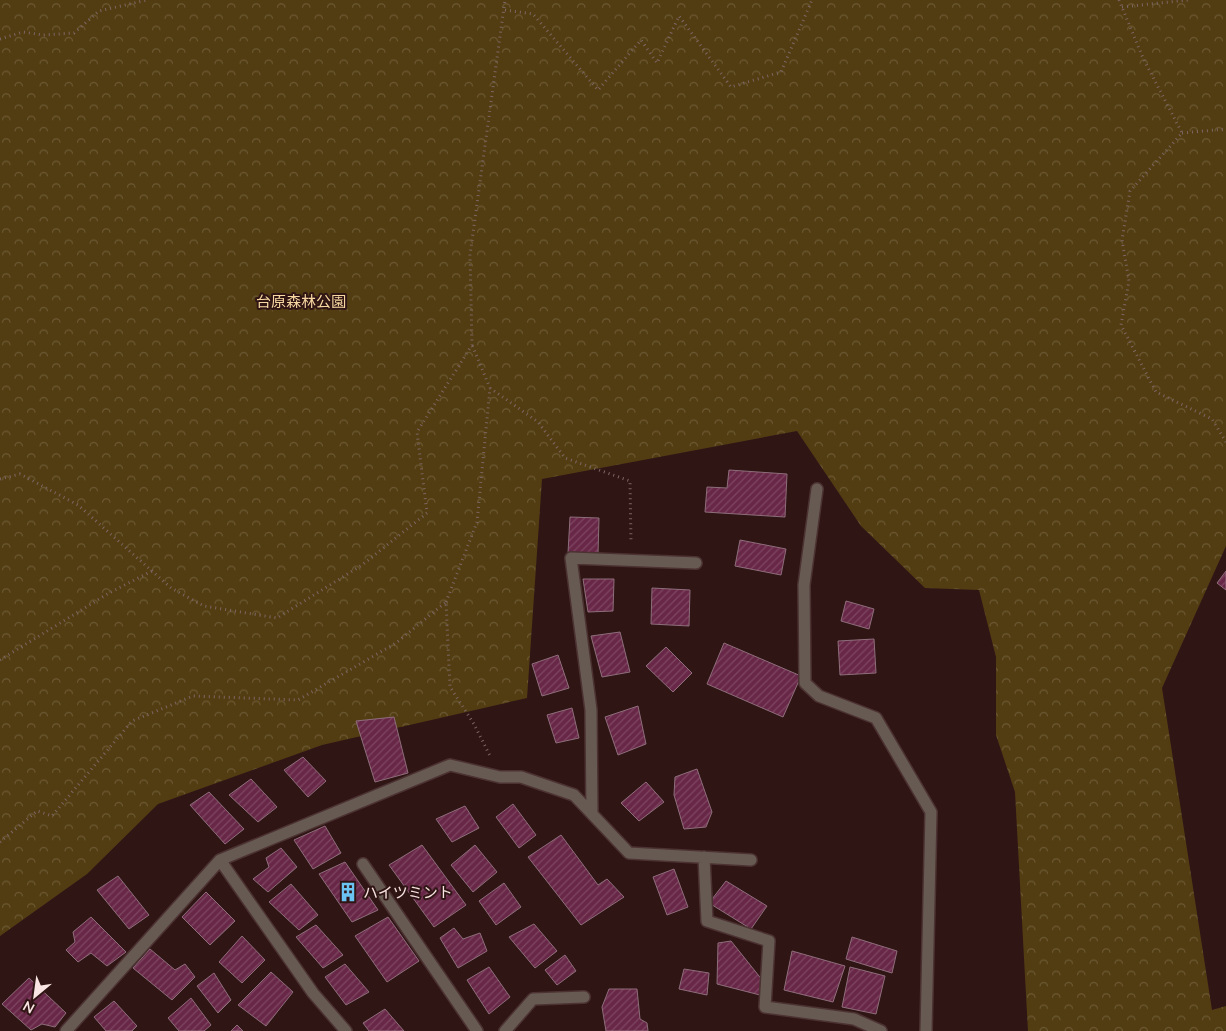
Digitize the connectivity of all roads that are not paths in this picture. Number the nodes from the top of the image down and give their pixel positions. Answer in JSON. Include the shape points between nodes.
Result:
{"nodes":[{"id":1,"x":817,"y":489,"type":"dead end"},
{"id":2,"x":696,"y":563,"type":"dead end"},
{"id":3,"x":592,"y":814,"type":"junction"},
{"id":4,"x":704,"y":857,"type":"junction"},
{"id":5,"x":220,"y":860,"type":"junction"},
{"id":6,"x":751,"y":860,"type":"dead end"},
{"id":7,"x":363,"y":864,"type":"dead end"},
{"id":8,"x":584,"y":997,"type":"dead end"},
{"id":9,"x":66,"y":1031,"type":"edge"},
{"id":10,"x":346,"y":1031,"type":"edge"},
{"id":11,"x":477,"y":1031,"type":"edge"},
{"id":12,"x":506,"y":1031,"type":"edge"},
{"id":13,"x":881,"y":1031,"type":"edge"},
{"id":14,"x":926,"y":1031,"type":"edge"}],
"edges":[{"from":1,"to":14,"type":"lane","via":[[804,585],[805,684],[819,696],[876,718],[931,812]]},
{"from":2,"to":3,"type":"lane","via":[[571,558],[591,710]]},
{"from":3,"to":4,"type":"lane","via":[[629,853]]},
{"from":3,"to":5,"type":"lane","via":[[574,795],[521,777],[500,777],[450,765]]},
{"from":4,"to":6,"type":"lane"},
{"from":4,"to":13,"type":"lane","via":[[707,921],[769,941],[766,1007],[854,1019]]},
{"from":5,"to":9,"type":"lane"},
{"from":5,"to":10,"type":"lane","via":[[313,993]]},
{"from":7,"to":11,"type":"lane"},
{"from":8,"to":12,"type":"lane","via":[[532,999]]}]}
